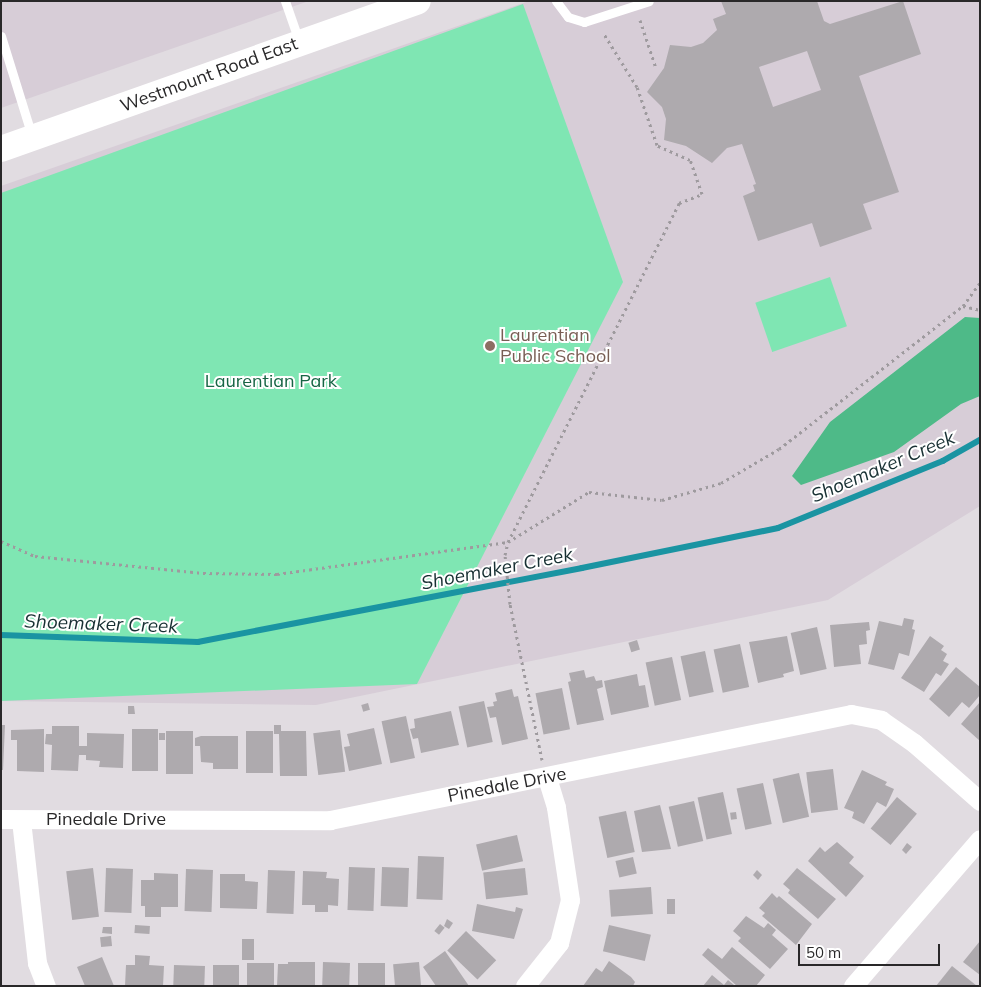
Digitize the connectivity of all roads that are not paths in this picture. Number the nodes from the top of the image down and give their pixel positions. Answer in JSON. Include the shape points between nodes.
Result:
{"nodes":[{"id":1,"x":285,"y":1,"type":"edge"},
{"id":2,"x":556,"y":1,"type":"edge"},
{"id":3,"x":649,"y":1,"type":"edge"},
{"id":4,"x":408,"y":3,"type":"edge"},
{"id":5,"x":1,"y":36,"type":"edge"},
{"id":6,"x":300,"y":43,"type":"junction"},
{"id":7,"x":33,"y":138,"type":"junction"},
{"id":8,"x":1,"y":149,"type":"edge"},
{"id":9,"x":547,"y":776,"type":"junction"},
{"id":10,"x":980,"y":801,"type":"edge"},
{"id":11,"x":1,"y":819,"type":"edge"},
{"id":12,"x":21,"y":820,"type":"junction"},
{"id":13,"x":980,"y":838,"type":"edge"},
{"id":14,"x":46,"y":986,"type":"edge"},
{"id":15,"x":524,"y":986,"type":"edge"},
{"id":16,"x":853,"y":986,"type":"edge"}],
"edges":[{"from":1,"to":6,"type":"lane"},
{"from":2,"to":3,"type":"lane","via":[[568,17],[584,22]]},
{"from":4,"to":6,"type":"main road","name":"Westmount Road East"},
{"from":5,"to":7,"type":"lane"},
{"from":6,"to":7,"type":"main road","name":"Westmount Road East"},
{"from":7,"to":8,"type":"main road","name":"Westmount Road East"},
{"from":9,"to":10,"type":"street","name":"Pinedale Drive","via":[[851,714],[881,720],[914,743]]},
{"from":9,"to":12,"type":"street","name":"Pinedale Drive","via":[[330,820]]},
{"from":9,"to":15,"type":"street","via":[[556,807],[570,900],[559,943]]},
{"from":11,"to":12,"type":"street","name":"Pinedale Drive"},
{"from":12,"to":14,"type":"street","via":[[37,963]]},
{"from":13,"to":16,"type":"street"}]}
